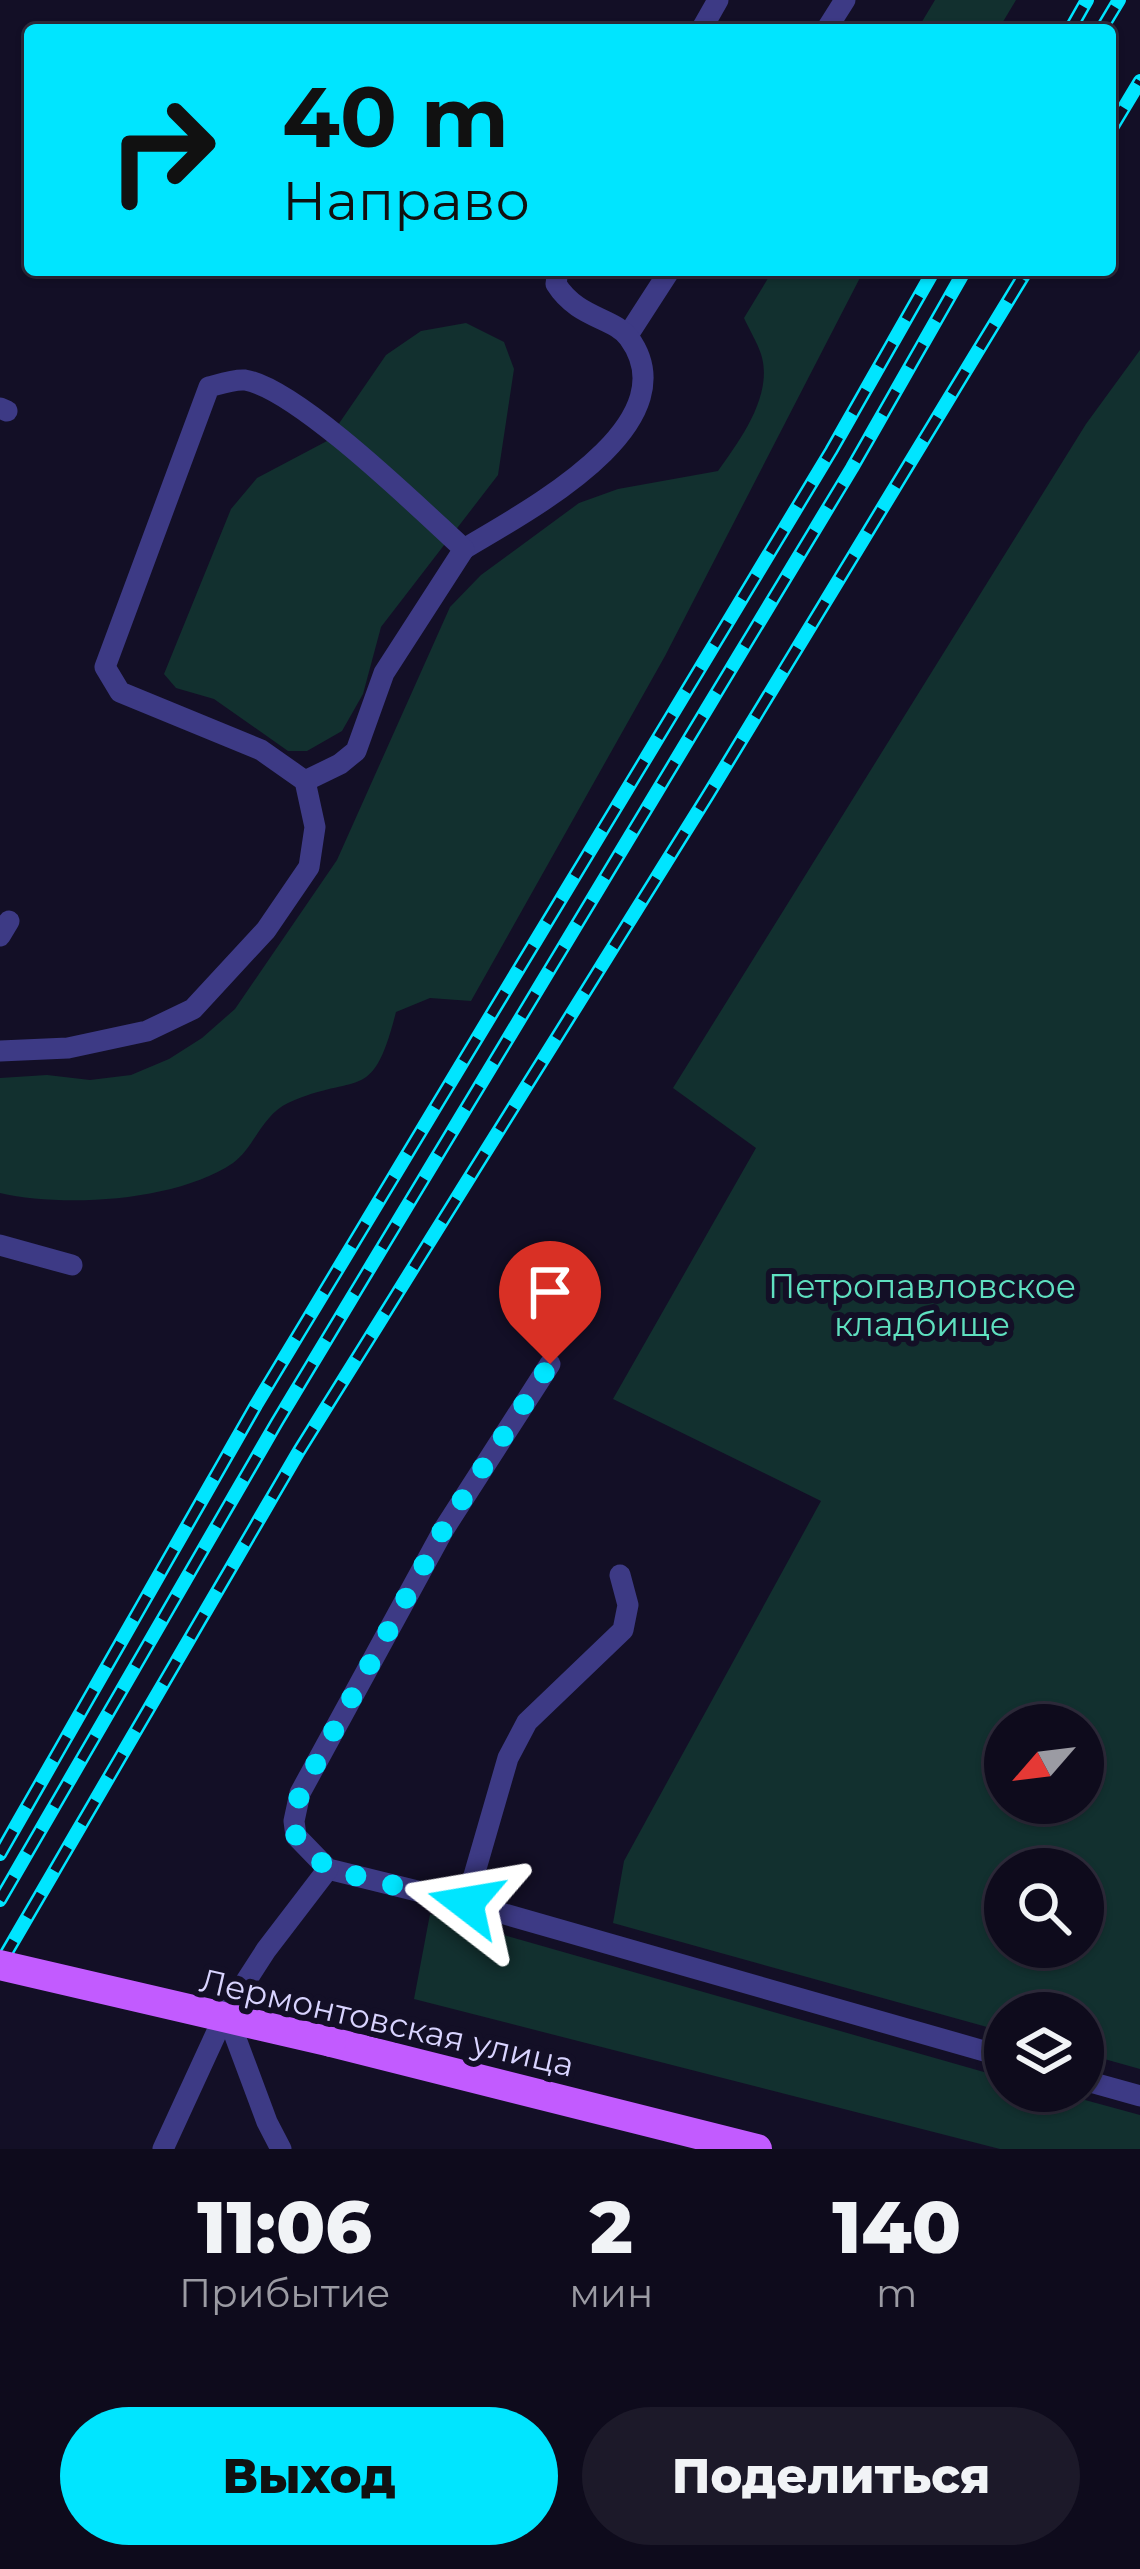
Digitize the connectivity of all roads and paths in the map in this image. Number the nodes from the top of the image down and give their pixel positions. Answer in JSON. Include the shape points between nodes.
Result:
{"nodes":[{"id":1,"x":557,"y":276,"type":"edge"},
{"id":2,"x":666,"y":276,"type":"edge"},
{"id":3,"x":628,"y":335,"type":"junction"},
{"id":4,"x":464,"y":550,"type":"junction"},
{"id":5,"x":305,"y":781,"type":"junction"},
{"id":6,"x":0,"y":1051,"type":"edge"},
{"id":7,"x":0,"y":1245,"type":"edge"},
{"id":8,"x":72,"y":1265,"type":"dead end"},
{"id":9,"x":550,"y":1364,"type":"dead end"},
{"id":10,"x":620,"y":1575,"type":"dead end"},
{"id":11,"x":328,"y":1869,"type":"junction"},
{"id":12,"x":466,"y":1903,"type":"junction"},
{"id":13,"x":0,"y":1965,"type":"edge"},
{"id":14,"x":226,"y":2012,"type":"junction"},
{"id":15,"x":984,"y":2051,"type":"edge"},
{"id":16,"x":1104,"y":2086,"type":"edge"},
{"id":17,"x":1140,"y":2096,"type":"edge"},
{"id":18,"x":163,"y":2149,"type":"edge"},
{"id":19,"x":281,"y":2149,"type":"edge"},
{"id":20,"x":757,"y":2149,"type":"edge"}],
"edges":[{"from":1,"to":3,"type":"lane","via":[[569,304]]},
{"from":2,"to":3,"type":"lane"},
{"from":3,"to":4,"type":"lane","via":[[644,373],[634,412],[606,453]]},
{"from":4,"to":5,"type":"lane","via":[[384,673],[356,751]]},
{"from":4,"to":5,"type":"lane","via":[[280,393],[242,379],[209,387],[105,667],[120,692],[261,750]]},
{"from":5,"to":6,"type":"lane","via":[[315,827],[309,867],[266,930],[194,1009],[147,1031],[68,1048]]},
{"from":7,"to":8,"type":"lane"},
{"from":9,"to":11,"type":"lane","via":[[444,1528],[300,1793],[296,1836]]},
{"from":10,"to":12,"type":"lane","via":[[628,1605],[623,1630],[527,1722],[508,1758]]},
{"from":11,"to":12,"type":"lane"},
{"from":11,"to":14,"type":"lane"},
{"from":12,"to":15,"type":"lane"},
{"from":13,"to":20,"type":"main road","name":"Лермонтовская улица","bridge":true},
{"from":14,"to":18,"type":"lane"},
{"from":14,"to":19,"type":"lane"},
{"from":16,"to":17,"type":"lane"}]}
